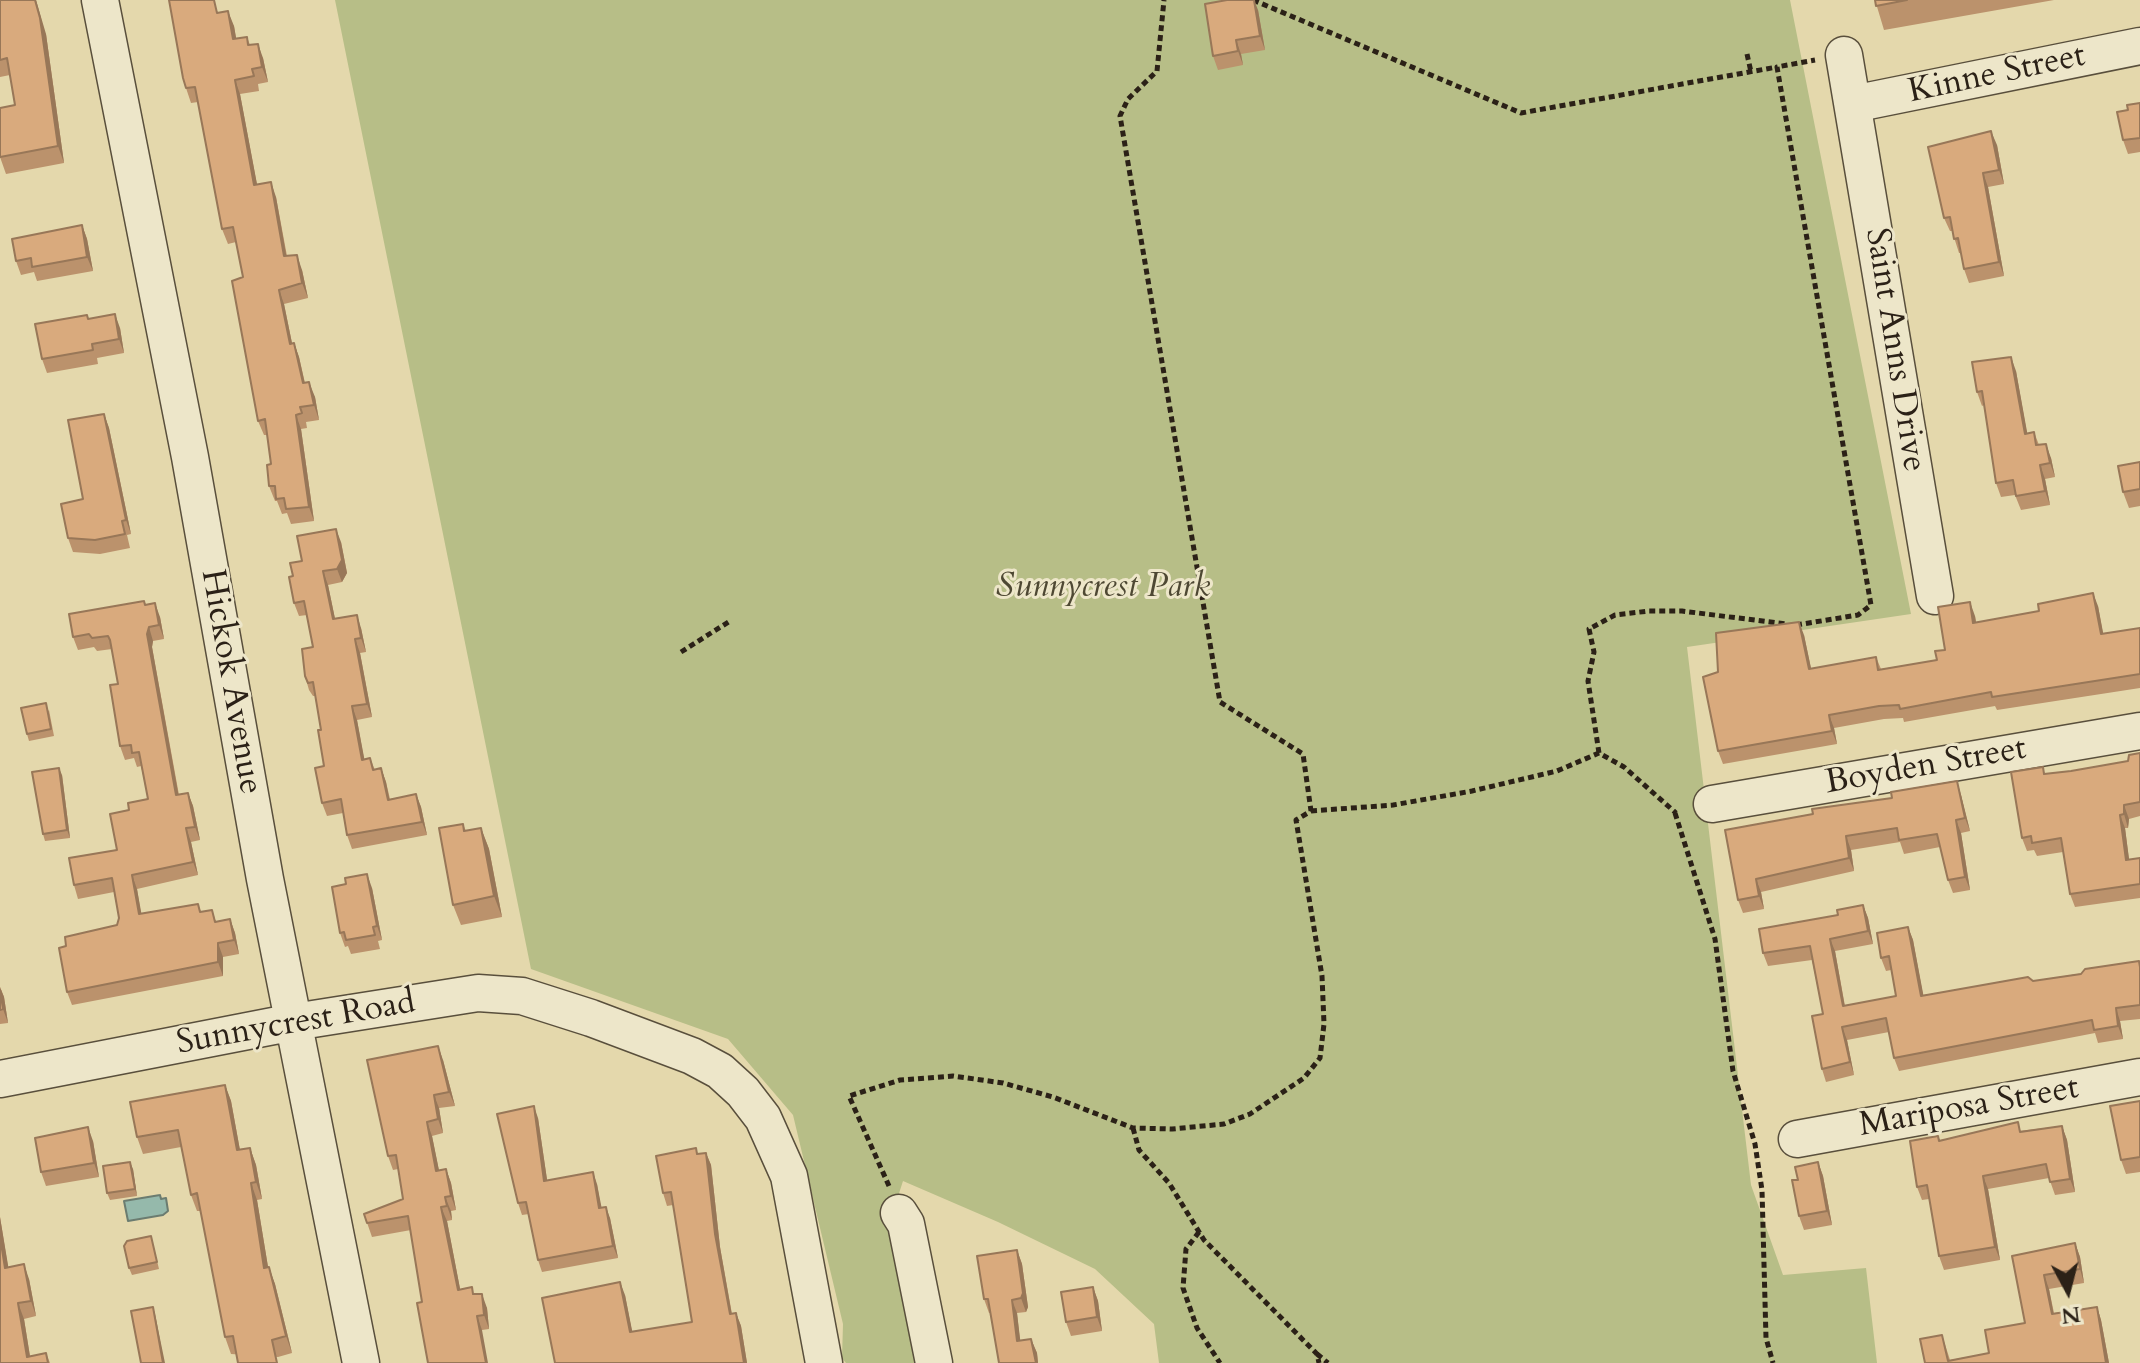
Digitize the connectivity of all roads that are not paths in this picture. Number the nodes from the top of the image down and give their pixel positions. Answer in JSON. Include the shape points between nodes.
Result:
{"nodes":[{"id":1,"x":100,"y":0,"type":"edge"},
{"id":2,"x":2140,"y":46,"type":"edge"},
{"id":3,"x":1844,"y":55,"type":"road end"},
{"id":4,"x":1853,"y":104,"type":"junction"},
{"id":5,"x":1935,"y":596,"type":"dead end"},
{"id":6,"x":2140,"y":731,"type":"edge"},
{"id":7,"x":1712,"y":804,"type":"road end"},
{"id":8,"x":294,"y":1022,"type":"junction"},
{"id":9,"x":2140,"y":1077,"type":"edge"},
{"id":10,"x":0,"y":1079,"type":"edge"},
{"id":11,"x":1797,"y":1139,"type":"dead end"},
{"id":12,"x":899,"y":1213,"type":"dead end"},
{"id":13,"x":361,"y":1363,"type":"edge"},
{"id":14,"x":824,"y":1363,"type":"edge"},
{"id":15,"x":934,"y":1363,"type":"edge"}],
"edges":[{"from":1,"to":8,"type":"street","name":"Hickok Avenue"},
{"from":2,"to":4,"type":"street","name":"Kinne Street"},
{"from":3,"to":4,"type":"street","name":"Saint Anns Drive"},
{"from":4,"to":5,"type":"street","name":"Saint Anns Drive"},
{"from":6,"to":7,"type":"street","name":"Boyden Street"},
{"from":8,"to":10,"type":"street","name":"Sunnycrest Road"},
{"from":8,"to":13,"type":"street","name":"Hickok Avenue"},
{"from":8,"to":14,"type":"street","name":"Sunnycrest Road","via":[[478,993],[522,996],[692,1056],[720,1071],[763,1118],[789,1176]]},
{"from":9,"to":11,"type":"street","name":"Mariposa Street"},
{"from":12,"to":15,"type":"street","via":[[906,1224]]}]}
